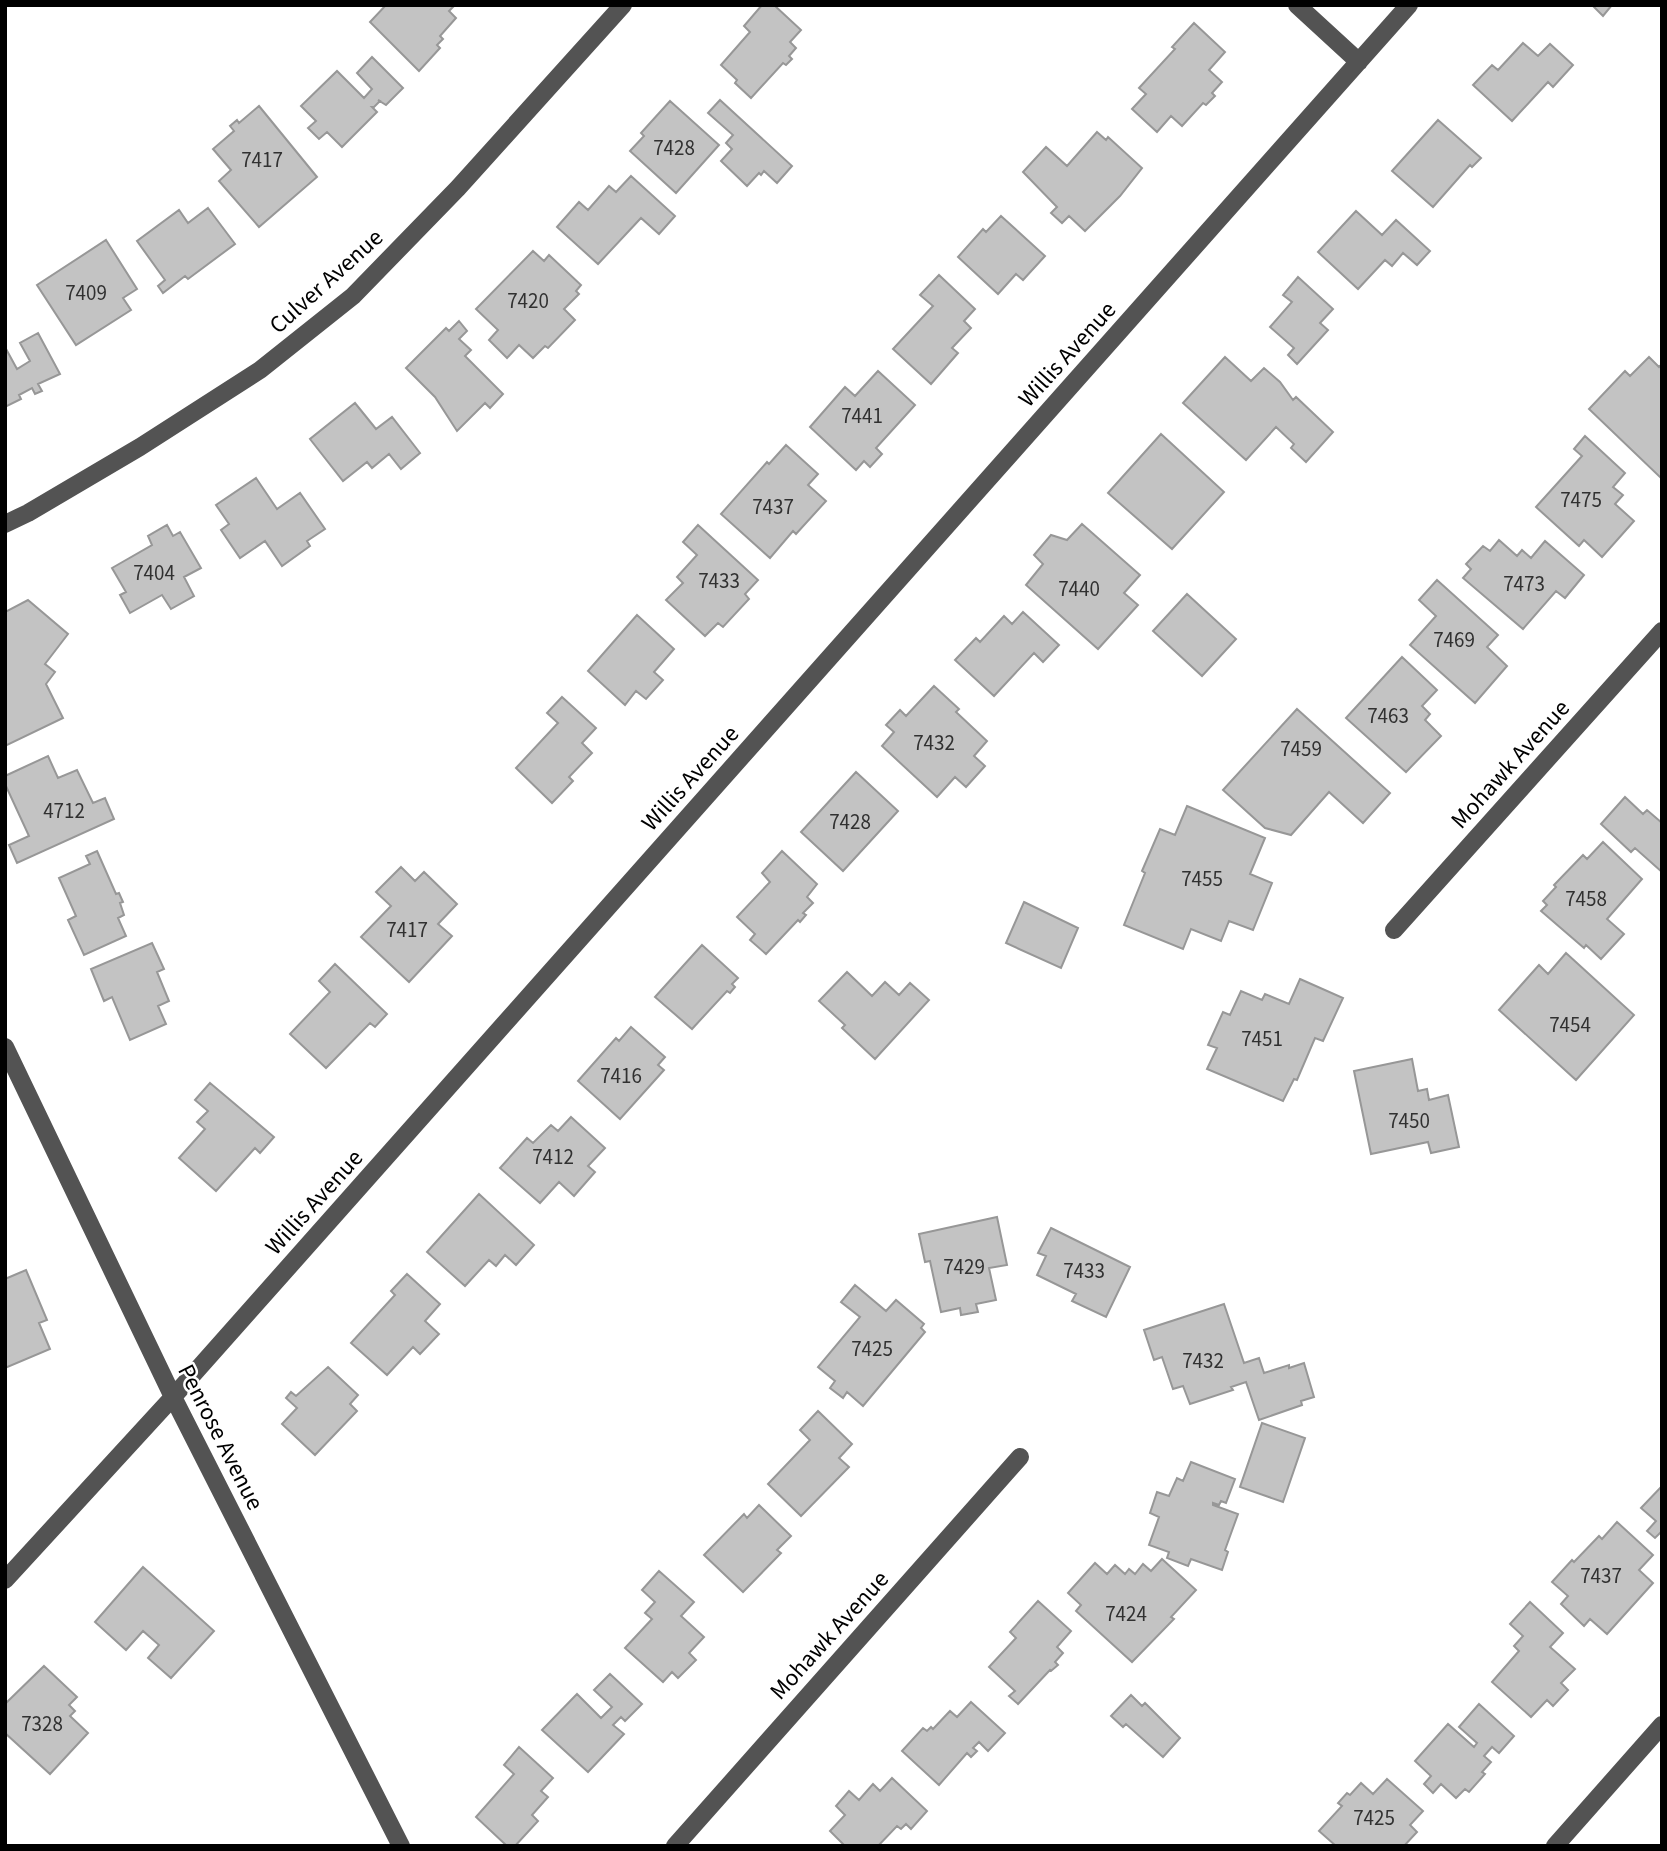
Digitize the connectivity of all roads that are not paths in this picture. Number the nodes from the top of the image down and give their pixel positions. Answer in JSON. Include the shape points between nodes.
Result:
{"nodes":[{"id":1,"x":623,"y":5,"type":"edge"},
{"id":2,"x":1297,"y":5,"type":"edge"},
{"id":3,"x":1409,"y":5,"type":"edge"},
{"id":4,"x":1359,"y":62,"type":"junction"},
{"id":5,"x":5,"y":524,"type":"edge"},
{"id":6,"x":1662,"y":631,"type":"edge"},
{"id":7,"x":1394,"y":930,"type":"dead end"},
{"id":8,"x":5,"y":1047,"type":"edge"},
{"id":9,"x":173,"y":1397,"type":"junction"},
{"id":10,"x":1020,"y":1457,"type":"dead end"},
{"id":11,"x":5,"y":1580,"type":"edge"},
{"id":12,"x":1662,"y":1725,"type":"edge"},
{"id":13,"x":401,"y":1846,"type":"edge"},
{"id":14,"x":675,"y":1846,"type":"edge"},
{"id":15,"x":1555,"y":1846,"type":"edge"}],
"edges":[{"from":1,"to":5,"type":"street","name":"Culver Avenue","via":[[458,188],[353,296],[260,370],[140,447]]},
{"from":2,"to":4,"type":"street"},
{"from":3,"to":4,"type":"street","name":"Willis Avenue"},
{"from":4,"to":9,"type":"street","name":"Willis Avenue"},
{"from":6,"to":7,"type":"street","name":"Mohawk Avenue"},
{"from":8,"to":9,"type":"street","name":"Penrose Avenue"},
{"from":9,"to":11,"type":"street","name":"Willis Avenue"},
{"from":9,"to":13,"type":"street","name":"Penrose Avenue"},
{"from":10,"to":14,"type":"street","name":"Mohawk Avenue"},
{"from":12,"to":15,"type":"street"}]}
